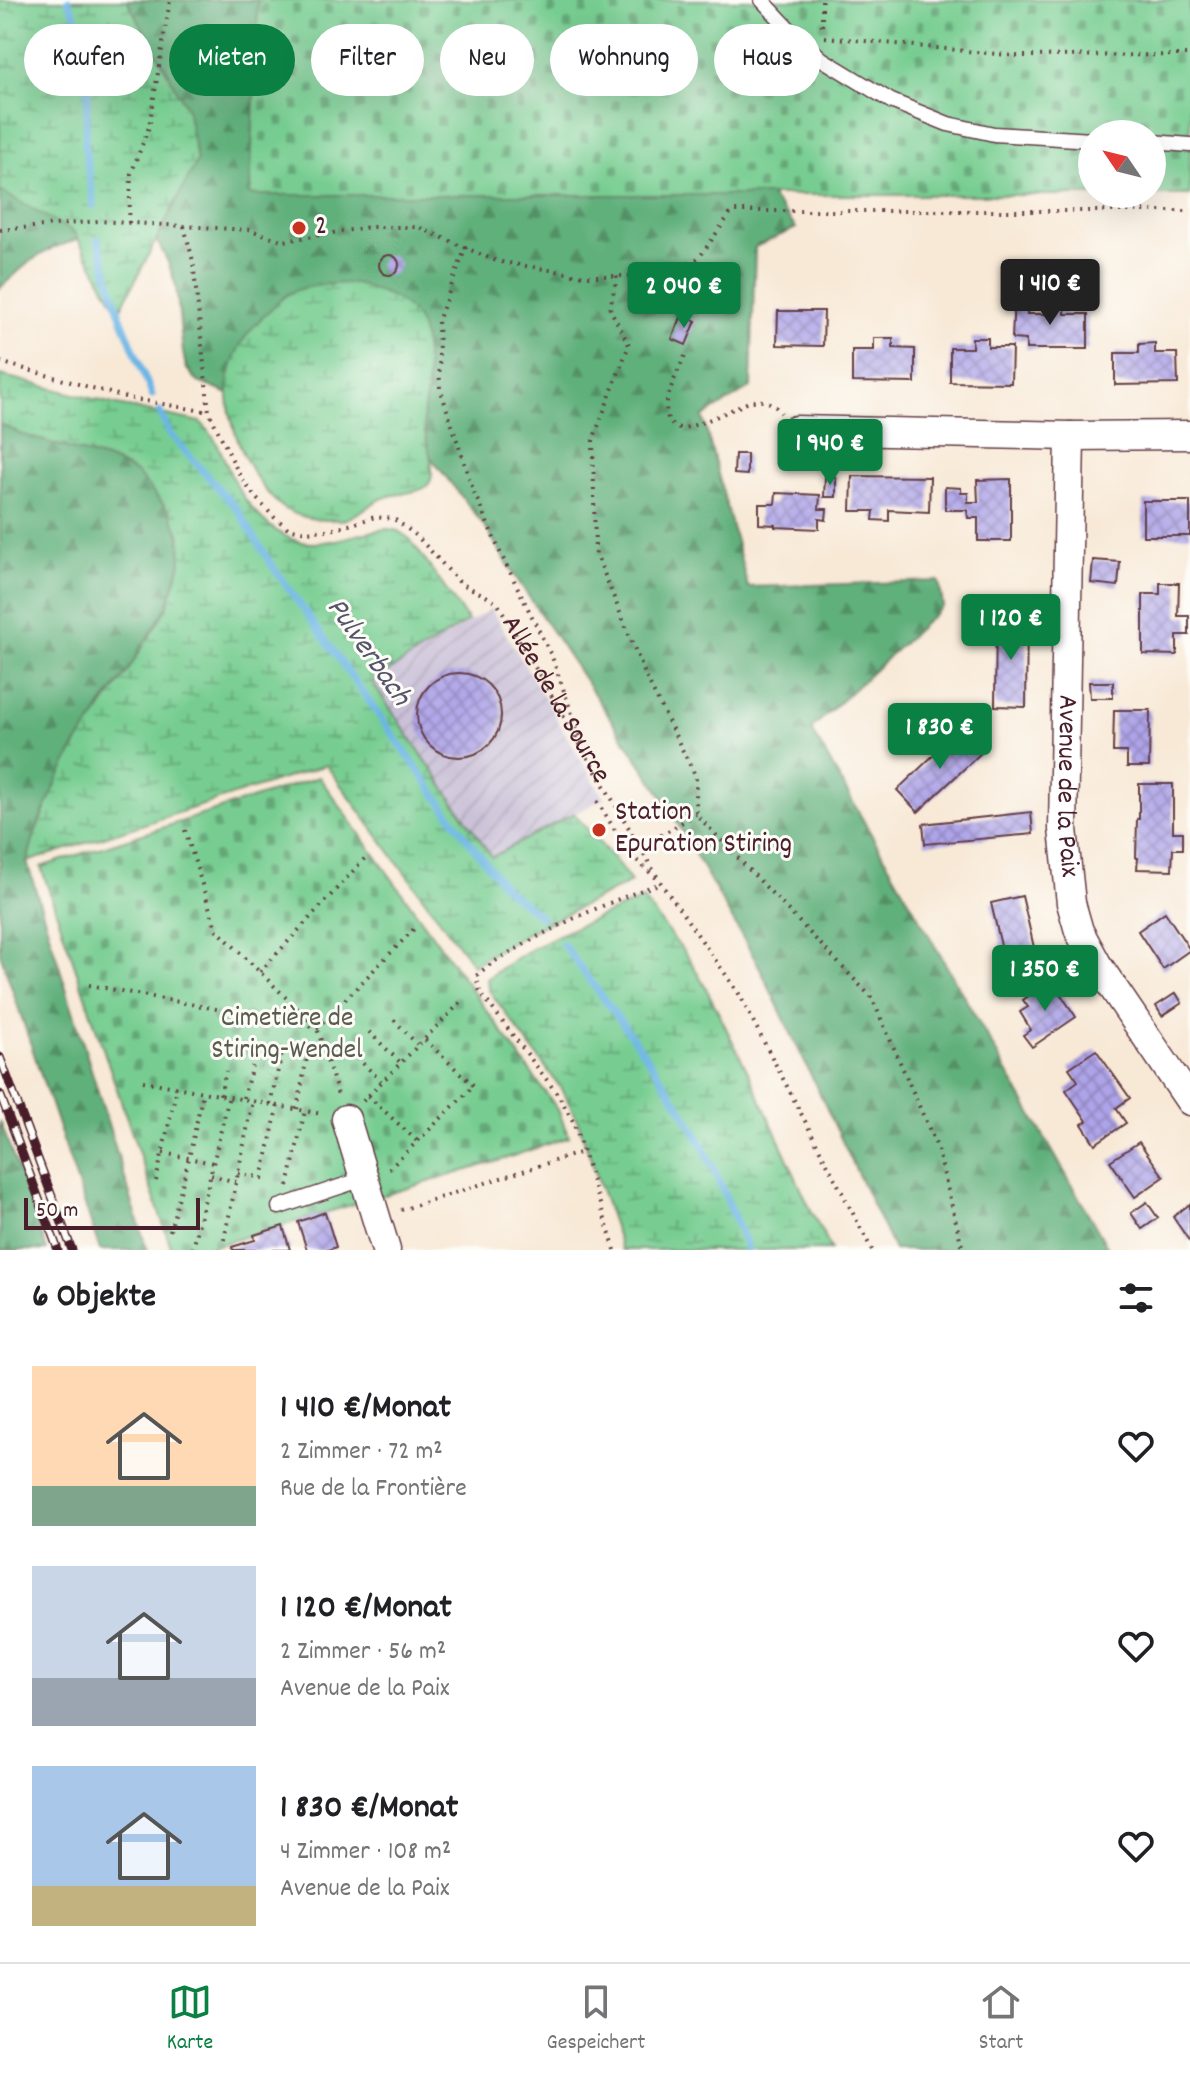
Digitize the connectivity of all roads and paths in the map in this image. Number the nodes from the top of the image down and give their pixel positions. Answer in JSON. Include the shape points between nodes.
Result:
{"nodes":[{"id":1,"x":170,"y":0,"type":"edge"},
{"id":2,"x":762,"y":0,"type":"edge"},
{"id":3,"x":822,"y":0,"type":"edge"},
{"id":4,"x":822,"y":36,"type":"junction"},
{"id":5,"x":1190,"y":55,"type":"edge"},
{"id":6,"x":822,"y":59,"type":"junction"},
{"id":7,"x":1078,"y":139,"type":"edge"},
{"id":8,"x":1166,"y":143,"type":"edge"},
{"id":9,"x":1190,"y":145,"type":"edge"},
{"id":10,"x":1190,"y":211,"type":"edge"},
{"id":11,"x":129,"y":223,"type":"junction"},
{"id":12,"x":184,"y":226,"type":"junction"},
{"id":13,"x":0,"y":230,"type":"edge"},
{"id":14,"x":466,"y":247,"type":"junction"},
{"id":15,"x":617,"y":276,"type":"junction"},
{"id":16,"x":685,"y":356,"type":"dead end"},
{"id":17,"x":0,"y":362,"type":"edge"},
{"id":18,"x":209,"y":412,"type":"junction"},
{"id":19,"x":796,"y":430,"type":"joint"},
{"id":20,"x":1190,"y":435,"type":"edge"},
{"id":21,"x":1070,"y":436,"type":"junction"},
{"id":22,"x":588,"y":758,"type":"junction"},
{"id":23,"x":597,"y":801,"type":"dead end"},
{"id":24,"x":696,"y":814,"type":"junction"},
{"id":25,"x":185,"y":830,"type":"dead end"},
{"id":26,"x":640,"y":848,"type":"junction"},
{"id":27,"x":366,"y":857,"type":"dead end"},
{"id":28,"x":661,"y":883,"type":"junction"},
{"id":29,"x":415,"y":928,"type":"dead end"},
{"id":30,"x":260,"y":972,"type":"junction"},
{"id":31,"x":89,"y":985,"type":"dead end"},
{"id":32,"x":463,"y":1000,"type":"dead end"},
{"id":33,"x":394,"y":1020,"type":"dead end"},
{"id":34,"x":317,"y":1028,"type":"junction"},
{"id":35,"x":369,"y":1032,"type":"dead end"},
{"id":36,"x":424,"y":1039,"type":"junction"},
{"id":37,"x":340,"y":1041,"type":"dead end"},
{"id":38,"x":418,"y":1045,"type":"junction"},
{"id":39,"x":308,"y":1052,"type":"dead end"},
{"id":40,"x":282,"y":1053,"type":"dead end"},
{"id":41,"x":401,"y":1063,"type":"junction"},
{"id":42,"x":252,"y":1066,"type":"dead end"},
{"id":43,"x":226,"y":1071,"type":"dead end"},
{"id":44,"x":143,"y":1081,"type":"dead end"},
{"id":45,"x":382,"y":1082,"type":"junction"},
{"id":46,"x":177,"y":1087,"type":"junction"},
{"id":47,"x":203,"y":1092,"type":"junction"},
{"id":48,"x":220,"y":1095,"type":"junction"},
{"id":49,"x":229,"y":1096,"type":"junction"},
{"id":50,"x":368,"y":1096,"type":"junction"},
{"id":51,"x":243,"y":1099,"type":"junction"},
{"id":52,"x":253,"y":1101,"type":"junction"},
{"id":53,"x":1190,"y":1101,"type":"edge"},
{"id":54,"x":270,"y":1104,"type":"junction"},
{"id":55,"x":278,"y":1105,"type":"junction"},
{"id":56,"x":297,"y":1109,"type":"junction"},
{"id":57,"x":305,"y":1110,"type":"junction"},
{"id":58,"x":346,"y":1119,"type":"junction"},
{"id":59,"x":417,"y":1141,"type":"junction"},
{"id":60,"x":582,"y":1152,"type":"junction"},
{"id":61,"x":163,"y":1153,"type":"junction"},
{"id":62,"x":189,"y":1158,"type":"junction"},
{"id":63,"x":213,"y":1163,"type":"junction"},
{"id":64,"x":238,"y":1173,"type":"junction"},
{"id":65,"x":210,"y":1175,"type":"junction"},
{"id":66,"x":156,"y":1181,"type":"dead end"},
{"id":67,"x":236,"y":1182,"type":"junction"},
{"id":68,"x":367,"y":1190,"type":"junction"},
{"id":69,"x":281,"y":1206,"type":"joint"},
{"id":70,"x":400,"y":1211,"type":"dead end"},
{"id":71,"x":170,"y":1231,"type":"dead end"},
{"id":72,"x":224,"y":1240,"type":"dead end"},
{"id":73,"x":193,"y":1249,"type":"edge"},
{"id":74,"x":386,"y":1250,"type":"edge"},
{"id":75,"x":615,"y":1250,"type":"edge"},
{"id":76,"x":872,"y":1250,"type":"edge"},
{"id":77,"x":963,"y":1250,"type":"edge"}],
"edges":[{"from":1,"to":11,"type":"path","via":[[149,127],[131,174]]},
{"from":2,"to":6,"type":"lane"},
{"from":3,"to":4,"type":"path"},
{"from":4,"to":5,"type":"path","via":[[1017,56]]},
{"from":4,"to":6,"type":"path"},
{"from":6,"to":7,"type":"lane","via":[[891,101],[948,124],[994,134]]},
{"from":8,"to":9,"type":"lane"},
{"from":10,"to":15,"type":"path","via":[[732,211],[699,258],[665,276]]},
{"from":11,"to":12,"type":"path"},
{"from":11,"to":13,"type":"path"},
{"from":12,"to":14,"type":"path","via":[[250,230],[284,241],[369,227],[418,227]]},
{"from":12,"to":18,"type":"path","via":[[193,261]]},
{"from":14,"to":15,"type":"path","via":[[496,261]]},
{"from":14,"to":22,"type":"path","via":[[438,321],[440,388],[473,490],[552,657]]},
{"from":15,"to":24,"type":"path","via":[[610,309],[629,345],[593,440],[595,551],[647,679],[696,777]]},
{"from":16,"to":19,"type":"path","via":[[667,398],[667,418],[673,425],[693,425],[761,400],[775,405]]},
{"from":17,"to":18,"type":"path","via":[[128,398]]},
{"from":18,"to":22,"type":"path","name":"Allée de la Source","via":[[240,476],[288,528],[321,531],[375,517],[394,519],[460,583],[498,604]]},
{"from":19,"to":21,"type":"street"},
{"from":20,"to":21,"type":"street"},
{"from":21,"to":53,"type":"street","name":"Avenue de la Paix","via":[[1063,829],[1071,903],[1097,964]]},
{"from":22,"to":26,"type":"path","name":"Allée de la Source"},
{"from":23,"to":28,"type":"path","name":"Allée de la Source","via":[[629,853]]},
{"from":24,"to":26,"type":"path"},
{"from":24,"to":77,"type":"path","via":[[872,998],[937,1147]]},
{"from":25,"to":30,"type":"path","via":[[216,929]]},
{"from":26,"to":28,"type":"path","name":"Allée de la Source"},
{"from":27,"to":30,"type":"path"},
{"from":28,"to":60,"type":"path","via":[[563,923],[476,976],[480,992],[559,1096]]},
{"from":28,"to":76,"type":"path","name":"Allée de la Source","via":[[738,992]]},
{"from":29,"to":34,"type":"path"},
{"from":30,"to":34,"type":"path"},
{"from":31,"to":34,"type":"path"},
{"from":32,"to":36,"type":"path"},
{"from":33,"to":38,"type":"path"},
{"from":34,"to":58,"type":"path"},
{"from":35,"to":41,"type":"path"},
{"from":36,"to":38,"type":"path"},
{"from":36,"to":59,"type":"path","via":[[474,1086]]},
{"from":37,"to":45,"type":"path"},
{"from":38,"to":41,"type":"path"},
{"from":39,"to":56,"type":"path"},
{"from":40,"to":54,"type":"path"},
{"from":41,"to":45,"type":"path"},
{"from":42,"to":51,"type":"path"},
{"from":43,"to":48,"type":"path"},
{"from":44,"to":46,"type":"path"},
{"from":45,"to":50,"type":"path"},
{"from":46,"to":47,"type":"path"},
{"from":46,"to":61,"type":"path"},
{"from":47,"to":48,"type":"path"},
{"from":47,"to":62,"type":"path"},
{"from":48,"to":49,"type":"path"},
{"from":49,"to":51,"type":"path"},
{"from":49,"to":63,"type":"path"},
{"from":50,"to":58,"type":"path"},
{"from":50,"to":59,"type":"path"},
{"from":51,"to":52,"type":"path"},
{"from":52,"to":54,"type":"path"},
{"from":52,"to":64,"type":"path"},
{"from":54,"to":55,"type":"path"},
{"from":55,"to":56,"type":"path"},
{"from":55,"to":64,"type":"path","via":[[262,1178]]},
{"from":56,"to":57,"type":"path"},
{"from":57,"to":58,"type":"path"},
{"from":57,"to":69,"type":"path"},
{"from":58,"to":68,"type":"street"},
{"from":59,"to":68,"type":"path"},
{"from":60,"to":70,"type":"path"},
{"from":60,"to":75,"type":"path"},
{"from":61,"to":62,"type":"path"},
{"from":61,"to":66,"type":"path"},
{"from":62,"to":63,"type":"path"},
{"from":62,"to":71,"type":"path"},
{"from":63,"to":65,"type":"path"},
{"from":64,"to":67,"type":"path"},
{"from":65,"to":67,"type":"path"},
{"from":65,"to":73,"type":"path"},
{"from":67,"to":72,"type":"path"},
{"from":68,"to":69,"type":"lane"},
{"from":68,"to":74,"type":"street"}]}
